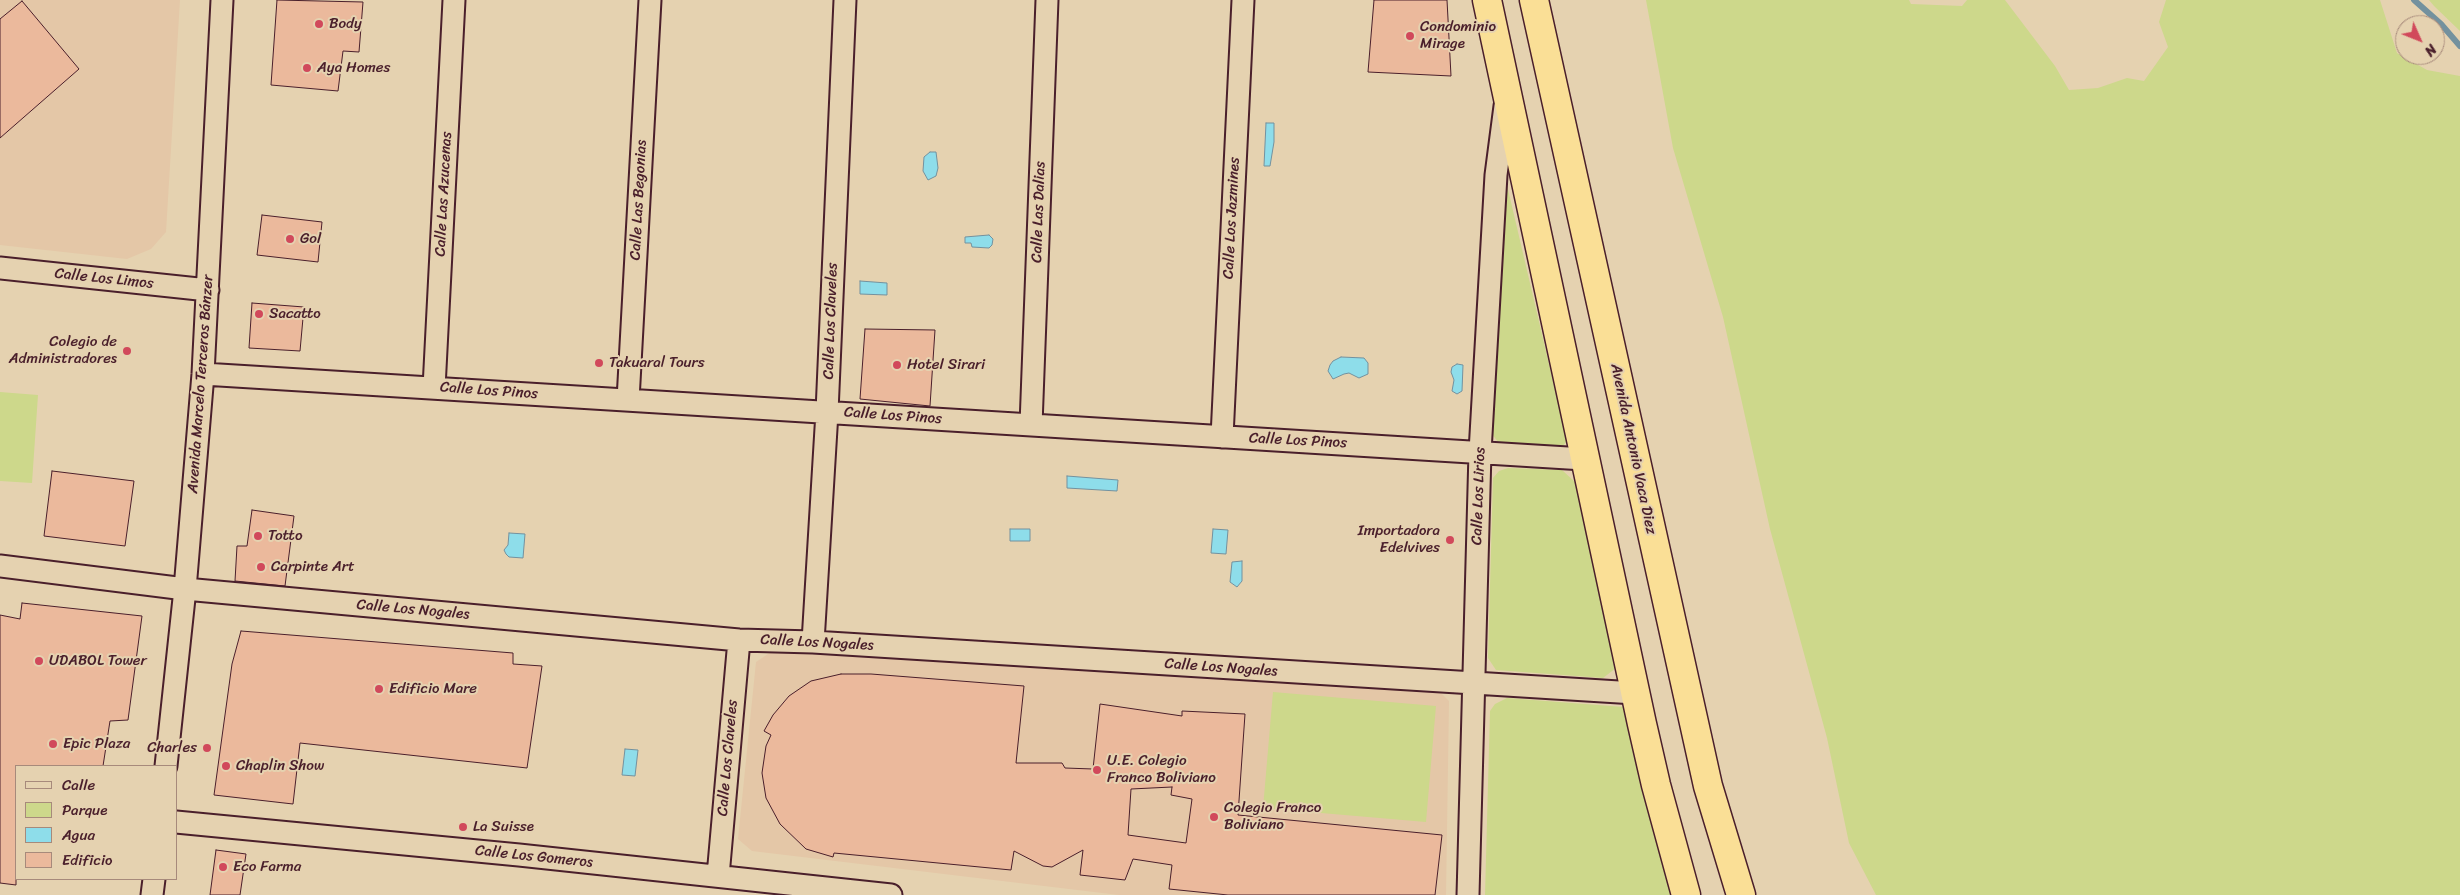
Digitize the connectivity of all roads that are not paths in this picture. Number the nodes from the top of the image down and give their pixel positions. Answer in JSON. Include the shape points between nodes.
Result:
{"nodes":[{"id":1,"x":222,"y":0,"type":"edge"},
{"id":2,"x":454,"y":0,"type":"edge"},
{"id":3,"x":650,"y":0,"type":"edge"},
{"id":4,"x":845,"y":0,"type":"edge"},
{"id":5,"x":1047,"y":0,"type":"edge"},
{"id":6,"x":1242,"y":0,"type":"edge"},
{"id":7,"x":1486,"y":0,"type":"edge"},
{"id":8,"x":1534,"y":0,"type":"edge"},
{"id":9,"x":1506,"y":98,"type":"junction"},
{"id":10,"x":0,"y":268,"type":"edge"},
{"id":11,"x":208,"y":290,"type":"junction"},
{"id":12,"x":202,"y":374,"type":"junction"},
{"id":13,"x":434,"y":388,"type":"junction"},
{"id":14,"x":628,"y":400,"type":"junction"},
{"id":15,"x":827,"y":412,"type":"junction"},
{"id":16,"x":1031,"y":425,"type":"junction"},
{"id":17,"x":1222,"y":437,"type":"junction"},
{"id":18,"x":1480,"y":452,"type":"junction"},
{"id":19,"x":1584,"y":459,"type":"junction"},
{"id":20,"x":0,"y":566,"type":"edge"},
{"id":21,"x":184,"y":589,"type":"junction"},
{"id":22,"x":739,"y":640,"type":"junction"},
{"id":23,"x":813,"y":642,"type":"junction"},
{"id":24,"x":1473,"y":683,"type":"junction"},
{"id":25,"x":1636,"y":693,"type":"junction"},
{"id":26,"x":166,"y":765,"type":"edge"},
{"id":27,"x":178,"y":822,"type":"edge"},
{"id":28,"x":718,"y":876,"type":"junction"},
{"id":29,"x":154,"y":880,"type":"edge"},
{"id":30,"x":775,"y":889,"type":"edge"},
{"id":31,"x":853,"y":893,"type":"edge"},
{"id":32,"x":152,"y":895,"type":"edge"},
{"id":33,"x":891,"y":895,"type":"edge"},
{"id":34,"x":1468,"y":895,"type":"edge"},
{"id":35,"x":1686,"y":895,"type":"edge"},
{"id":36,"x":1741,"y":895,"type":"edge"}],
"edges":[{"from":1,"to":11,"type":"street","name":"Avenida Marcelo Terceros Bánzer"},
{"from":2,"to":13,"type":"street","name":"Calle Las Azucenas"},
{"from":3,"to":14,"type":"street","name":"Calle Las Begonias"},
{"from":4,"to":15,"type":"street","name":"Calle Los Claveles"},
{"from":5,"to":16,"type":"street","name":"Calle Las Dalias"},
{"from":6,"to":17,"type":"street","name":"Calle Los Jazmines"},
{"from":7,"to":9,"type":"highway"},
{"from":8,"to":36,"type":"highway","name":"Avenida Antonio Vaca Diez","via":[[1706,776]]},
{"from":9,"to":18,"type":"street","name":"Calle Los Lirios","via":[[1496,175]]},
{"from":9,"to":19,"type":"highway"},
{"from":10,"to":11,"type":"street","name":"Calle Los Limos"},
{"from":11,"to":12,"type":"street","name":"Avenida Marcelo Terceros Bánzer"},
{"from":12,"to":13,"type":"street","name":"Calle Los Pinos"},
{"from":12,"to":21,"type":"street","name":"Avenida Marcelo Terceros Bánzer"},
{"from":13,"to":14,"type":"street","name":"Calle Los Pinos"},
{"from":14,"to":15,"type":"street","name":"Calle Los Pinos"},
{"from":15,"to":16,"type":"street","name":"Calle Los Pinos"},
{"from":15,"to":23,"type":"street","name":"Calle Los Claveles"},
{"from":16,"to":17,"type":"street","name":"Calle Los Pinos"},
{"from":17,"to":18,"type":"street","name":"Calle Los Pinos"},
{"from":18,"to":19,"type":"street","name":"Calle Los Pinos"},
{"from":18,"to":24,"type":"street","name":"Calle Los Lirios"},
{"from":19,"to":25,"type":"highway"},
{"from":20,"to":21,"type":"street","name":"Calle Los Nogales"},
{"from":21,"to":22,"type":"street","name":"Calle Los Nogales"},
{"from":21,"to":26,"type":"street","name":"Avenida Marcelo Terceros Bánzer"},
{"from":22,"to":23,"type":"street","name":"Calle Los Nogales"},
{"from":22,"to":28,"type":"street","name":"Calle Los Claveles"},
{"from":23,"to":24,"type":"street","name":"Calle Los Nogales"},
{"from":24,"to":25,"type":"street","name":"Calle Los Nogales"},
{"from":24,"to":34,"type":"street","name":"Calle Los Lirios"},
{"from":25,"to":35,"type":"highway","via":[[1656,785]]},
{"from":27,"to":28,"type":"street","name":"Calle Los Gomeros"},
{"from":28,"to":30,"type":"street","name":"Calle Los Gomeros"},
{"from":29,"to":32,"type":"street"},
{"from":30,"to":31,"type":"street","name":"Calle Los Gomeros"},
{"from":31,"to":33,"type":"street","name":"Calle Los Gomeros"}]}
